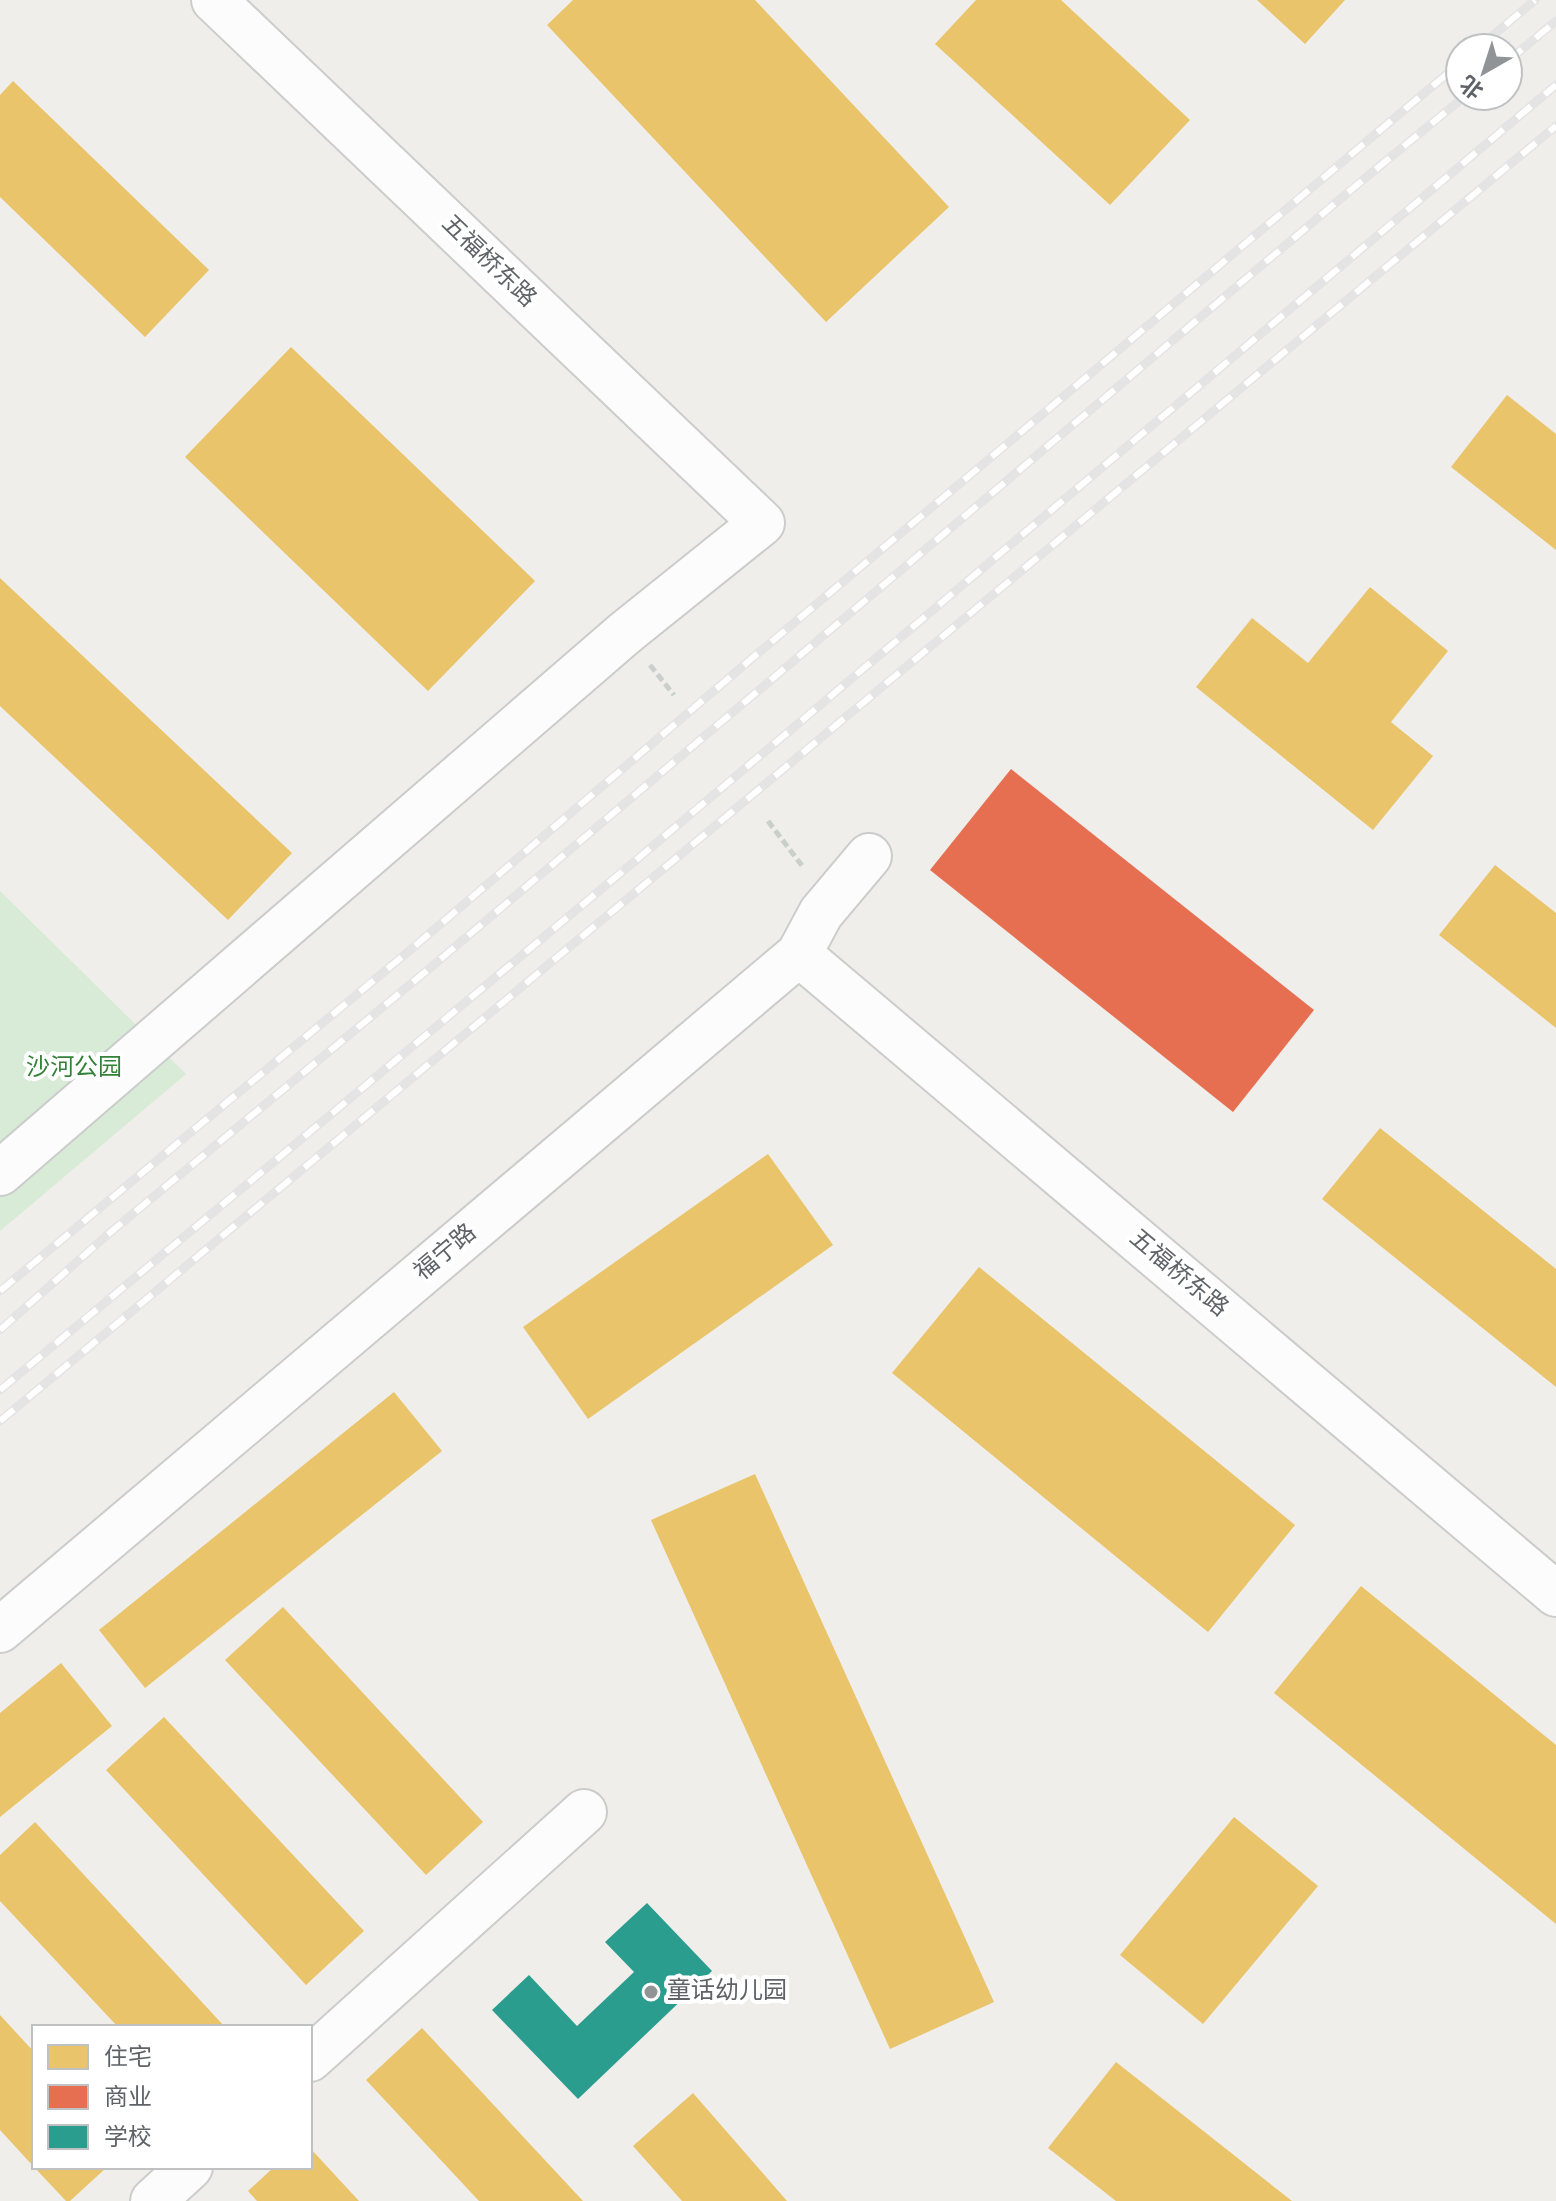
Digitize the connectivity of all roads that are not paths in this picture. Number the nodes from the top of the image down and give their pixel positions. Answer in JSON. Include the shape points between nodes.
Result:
{"nodes":[{"id":1,"x":214,"y":0,"type":"edge"},
{"id":2,"x":869,"y":856,"type":"dead end"},
{"id":3,"x":799,"y":954,"type":"junction"},
{"id":4,"x":0,"y":1173,"type":"edge"},
{"id":5,"x":1556,"y":1594,"type":"edge"},
{"id":6,"x":0,"y":1630,"type":"edge"},
{"id":7,"x":584,"y":1812,"type":"dead end"},
{"id":8,"x":312,"y":2057,"type":"edge"},
{"id":9,"x":188,"y":2169,"type":"edge"},
{"id":10,"x":153,"y":2201,"type":"edge"}],
"edges":[{"from":1,"to":4,"type":"street","name":"五福桥东路","via":[[762,523],[625,633]]},
{"from":2,"to":3,"type":"street","name":"福宁路","via":[[821,913]]},
{"from":3,"to":5,"type":"street","name":"五福桥东路"},
{"from":3,"to":6,"type":"street","name":"福宁路"},
{"from":7,"to":8,"type":"street"},
{"from":9,"to":10,"type":"street"}]}
